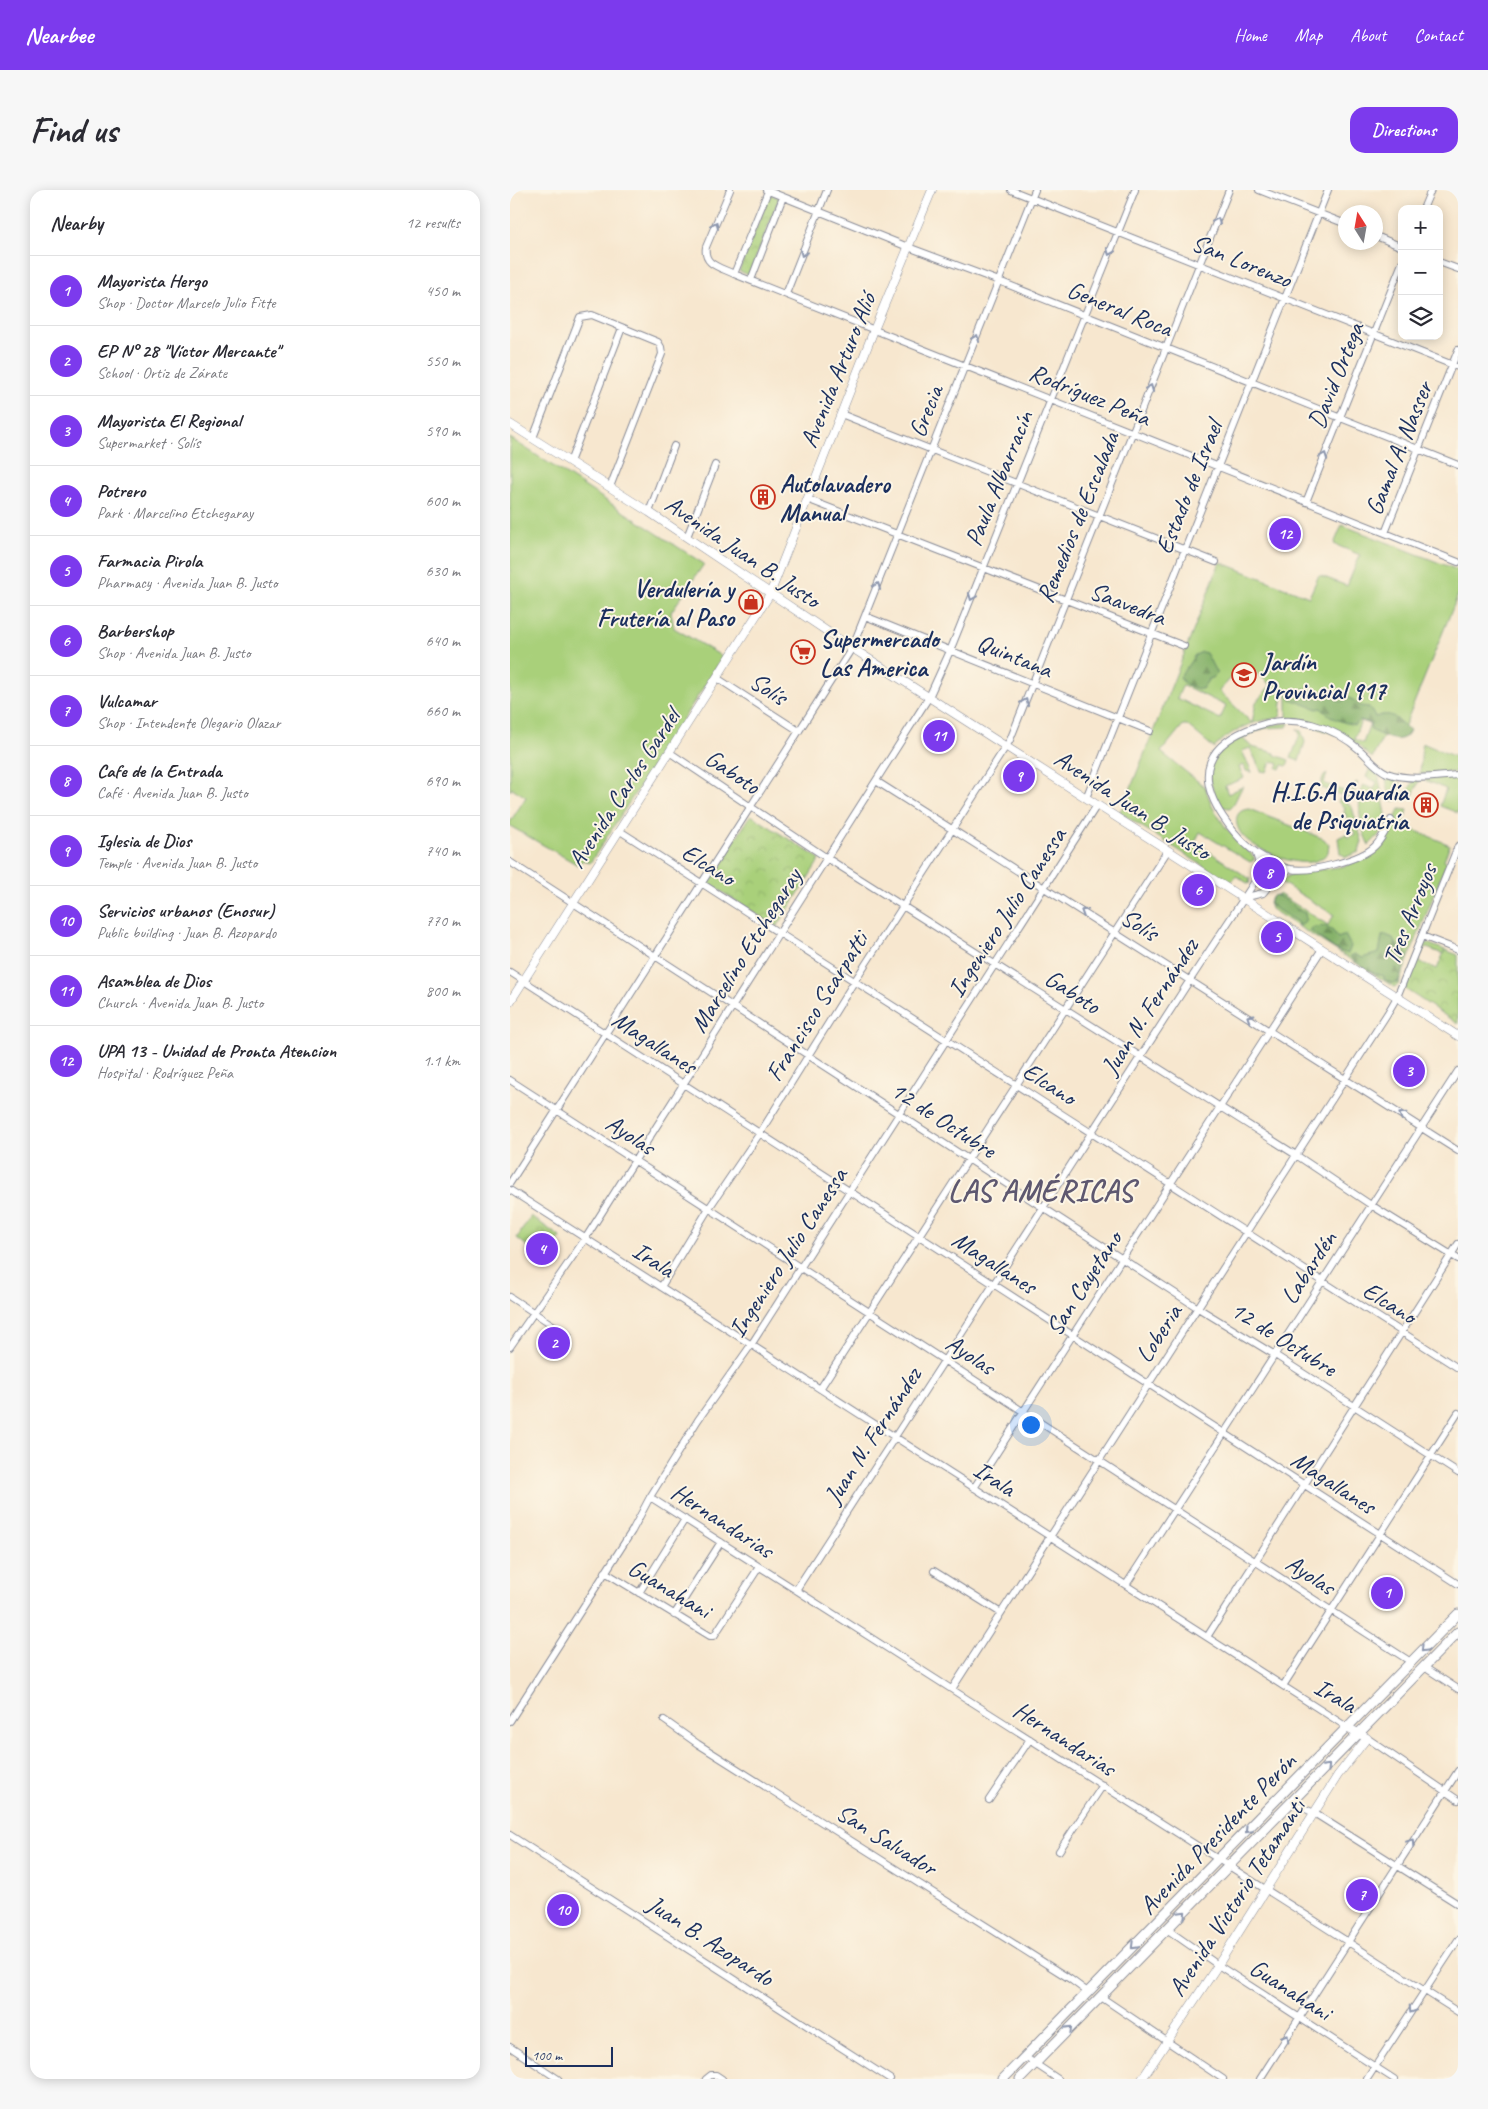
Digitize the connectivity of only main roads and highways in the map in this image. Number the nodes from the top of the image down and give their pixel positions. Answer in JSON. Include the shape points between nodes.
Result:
{"nodes":[{"id":1,"x":932,"y":190,"type":"edge"},
{"id":2,"x":510,"y":424,"type":"edge"},
{"id":3,"x":770,"y":594,"type":"junction"},
{"id":4,"x":510,"y":1002,"type":"edge"},
{"id":5,"x":1458,"y":1036,"type":"edge"},
{"id":6,"x":1458,"y":1614,"type":"edge"},
{"id":7,"x":1458,"y":1632,"type":"edge"},
{"id":8,"x":1347,"y":1727,"type":"junction"},
{"id":9,"x":1363,"y":1736,"type":"junction"},
{"id":10,"x":1003,"y":2079,"type":"edge"},
{"id":11,"x":1020,"y":2079,"type":"edge"},
{"id":12,"x":1142,"y":2079,"type":"edge"}],
"edges":[{"from":1,"to":3,"type":"main road","name":"Avenida Arturo Alió"},
{"from":2,"to":3,"type":"main road","name":"Avenida Juan B. Justo"},
{"from":3,"to":4,"type":"main road","name":"Avenida Carlos Gardel"},
{"from":3,"to":5,"type":"main road","name":"Avenida Juan B. Justo"},
{"from":6,"to":8,"type":"highway","name":"Avenida Presidente Perón","one_way":true},
{"from":7,"to":9,"type":"highway","name":"Avenida Presidente Perón"},
{"from":8,"to":9,"type":"main road","name":"Irala"},
{"from":8,"to":10,"type":"highway","name":"Avenida Presidente Perón","one_way":true},
{"from":11,"to":9,"type":"highway","name":"Avenida Presidente Perón","one_way":true},
{"from":9,"to":12,"type":"main road","name":"Avenida Victorio Tetamanti"}]}
